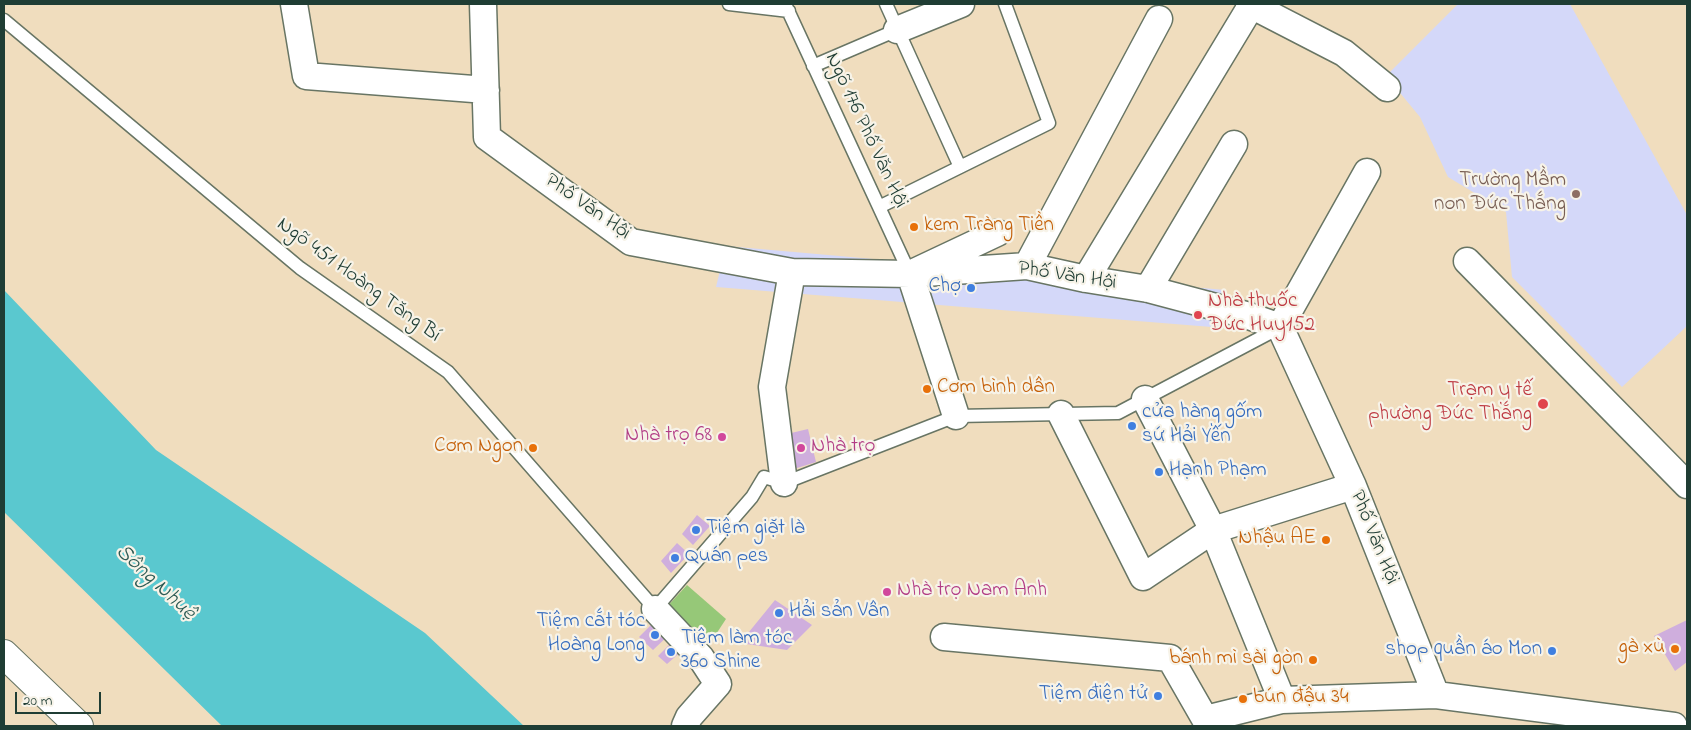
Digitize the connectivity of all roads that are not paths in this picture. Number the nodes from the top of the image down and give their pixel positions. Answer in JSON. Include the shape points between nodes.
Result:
{"nodes":[{"id":1,"x":294,"y":4,"type":"edge"},
{"id":2,"x":483,"y":4,"type":"edge"},
{"id":3,"x":729,"y":4,"type":"edge"},
{"id":4,"x":886,"y":4,"type":"edge"},
{"id":5,"x":961,"y":4,"type":"edge"},
{"id":6,"x":1005,"y":4,"type":"edge"},
{"id":7,"x":1250,"y":5,"type":"edge"},
{"id":8,"x":787,"y":7,"type":"edge"},
{"id":9,"x":1159,"y":19,"type":"dead end"},
{"id":10,"x":4,"y":20,"type":"edge"},
{"id":11,"x":897,"y":30,"type":"junction"},
{"id":12,"x":813,"y":66,"type":"junction"},
{"id":13,"x":1387,"y":88,"type":"dead end"},
{"id":14,"x":486,"y":90,"type":"junction"},
{"id":15,"x":1234,"y":144,"type":"dead end"},
{"id":16,"x":960,"y":167,"type":"junction"},
{"id":17,"x":1366,"y":172,"type":"dead end"},
{"id":18,"x":879,"y":207,"type":"junction"},
{"id":19,"x":996,"y":234,"type":"dead end"},
{"id":20,"x":1467,"y":261,"type":"dead end"},
{"id":21,"x":1027,"y":266,"type":"junction"},
{"id":22,"x":792,"y":272,"type":"junction"},
{"id":23,"x":910,"y":274,"type":"junction"},
{"id":24,"x":1086,"y":280,"type":"junction"},
{"id":25,"x":1148,"y":289,"type":"junction"},
{"id":26,"x":1280,"y":328,"type":"junction"},
{"id":27,"x":1145,"y":399,"type":"junction"},
{"id":28,"x":1060,"y":414,"type":"junction"},
{"id":29,"x":956,"y":416,"type":"junction"},
{"id":30,"x":784,"y":483,"type":"junction"},
{"id":31,"x":1687,"y":485,"type":"edge"},
{"id":32,"x":1353,"y":486,"type":"junction"},
{"id":33,"x":1213,"y":530,"type":"junction"},
{"id":34,"x":655,"y":610,"type":"junction"},
{"id":35,"x":944,"y":637,"type":"dead end"},
{"id":36,"x":4,"y":654,"type":"edge"},
{"id":37,"x":1436,"y":695,"type":"junction"},
{"id":38,"x":1282,"y":700,"type":"junction"},
{"id":39,"x":79,"y":726,"type":"edge"},
{"id":40,"x":684,"y":726,"type":"edge"},
{"id":41,"x":1674,"y":726,"type":"edge"}],
"edges":[{"from":1,"to":14,"type":"street","via":[[306,76]]},
{"from":2,"to":14,"type":"street"},
{"from":3,"to":8,"type":"lane"},
{"from":4,"to":11,"type":"lane"},
{"from":5,"to":11,"type":"street"},
{"from":6,"to":16,"type":"lane","via":[[1049,123]]},
{"from":7,"to":13,"type":"street","via":[[1344,53]]},
{"from":7,"to":24,"type":"street"},
{"from":8,"to":12,"type":"lane","name":"Ngõ 176 Phố Văn Hội"},
{"from":9,"to":21,"type":"street"},
{"from":10,"to":34,"type":"lane","name":"Ngõ 451 Hoàng Tăng Bí","via":[[300,268],[448,372]]},
{"from":11,"to":12,"type":"lane"},
{"from":11,"to":16,"type":"lane"},
{"from":12,"to":18,"type":"lane","name":"Ngõ 176 Phố Văn Hội"},
{"from":14,"to":22,"type":"street","name":"Phố Văn Hội","via":[[487,137],[631,242]]},
{"from":15,"to":25,"type":"street"},
{"from":16,"to":18,"type":"lane"},
{"from":17,"to":26,"type":"street"},
{"from":18,"to":23,"type":"lane","name":"Ngõ 176 Phố Văn Hội"},
{"from":19,"to":23,"type":"street"},
{"from":20,"to":31,"type":"street"},
{"from":21,"to":23,"type":"street","name":"Phố Văn Hội"},
{"from":21,"to":24,"type":"street","name":"Phố Văn Hội"},
{"from":22,"to":23,"type":"street","name":"Phố Văn Hội"},
{"from":22,"to":30,"type":"street","via":[[772,387]]},
{"from":23,"to":29,"type":"street"},
{"from":24,"to":25,"type":"street","name":"Phố Văn Hội"},
{"from":25,"to":26,"type":"street","name":"Phố Văn Hội","via":[[1246,315]]},
{"from":26,"to":27,"type":"lane"},
{"from":26,"to":32,"type":"street","name":"Phố Văn Hội"},
{"from":27,"to":28,"type":"lane","via":[[1118,413]]},
{"from":27,"to":33,"type":"street"},
{"from":28,"to":29,"type":"lane"},
{"from":28,"to":33,"type":"street","via":[[1143,578]]},
{"from":29,"to":30,"type":"lane"},
{"from":30,"to":34,"type":"lane","via":[[764,478],[752,497]]},
{"from":32,"to":33,"type":"street"},
{"from":32,"to":37,"type":"street","name":"Phố Văn Hội"},
{"from":33,"to":38,"type":"street"},
{"from":34,"to":40,"type":"street","via":[[701,658],[718,684]]},
{"from":35,"to":38,"type":"street","via":[[1170,658],[1205,719]]},
{"from":36,"to":39,"type":"street"},
{"from":37,"to":38,"type":"street"},
{"from":37,"to":41,"type":"street"}]}
